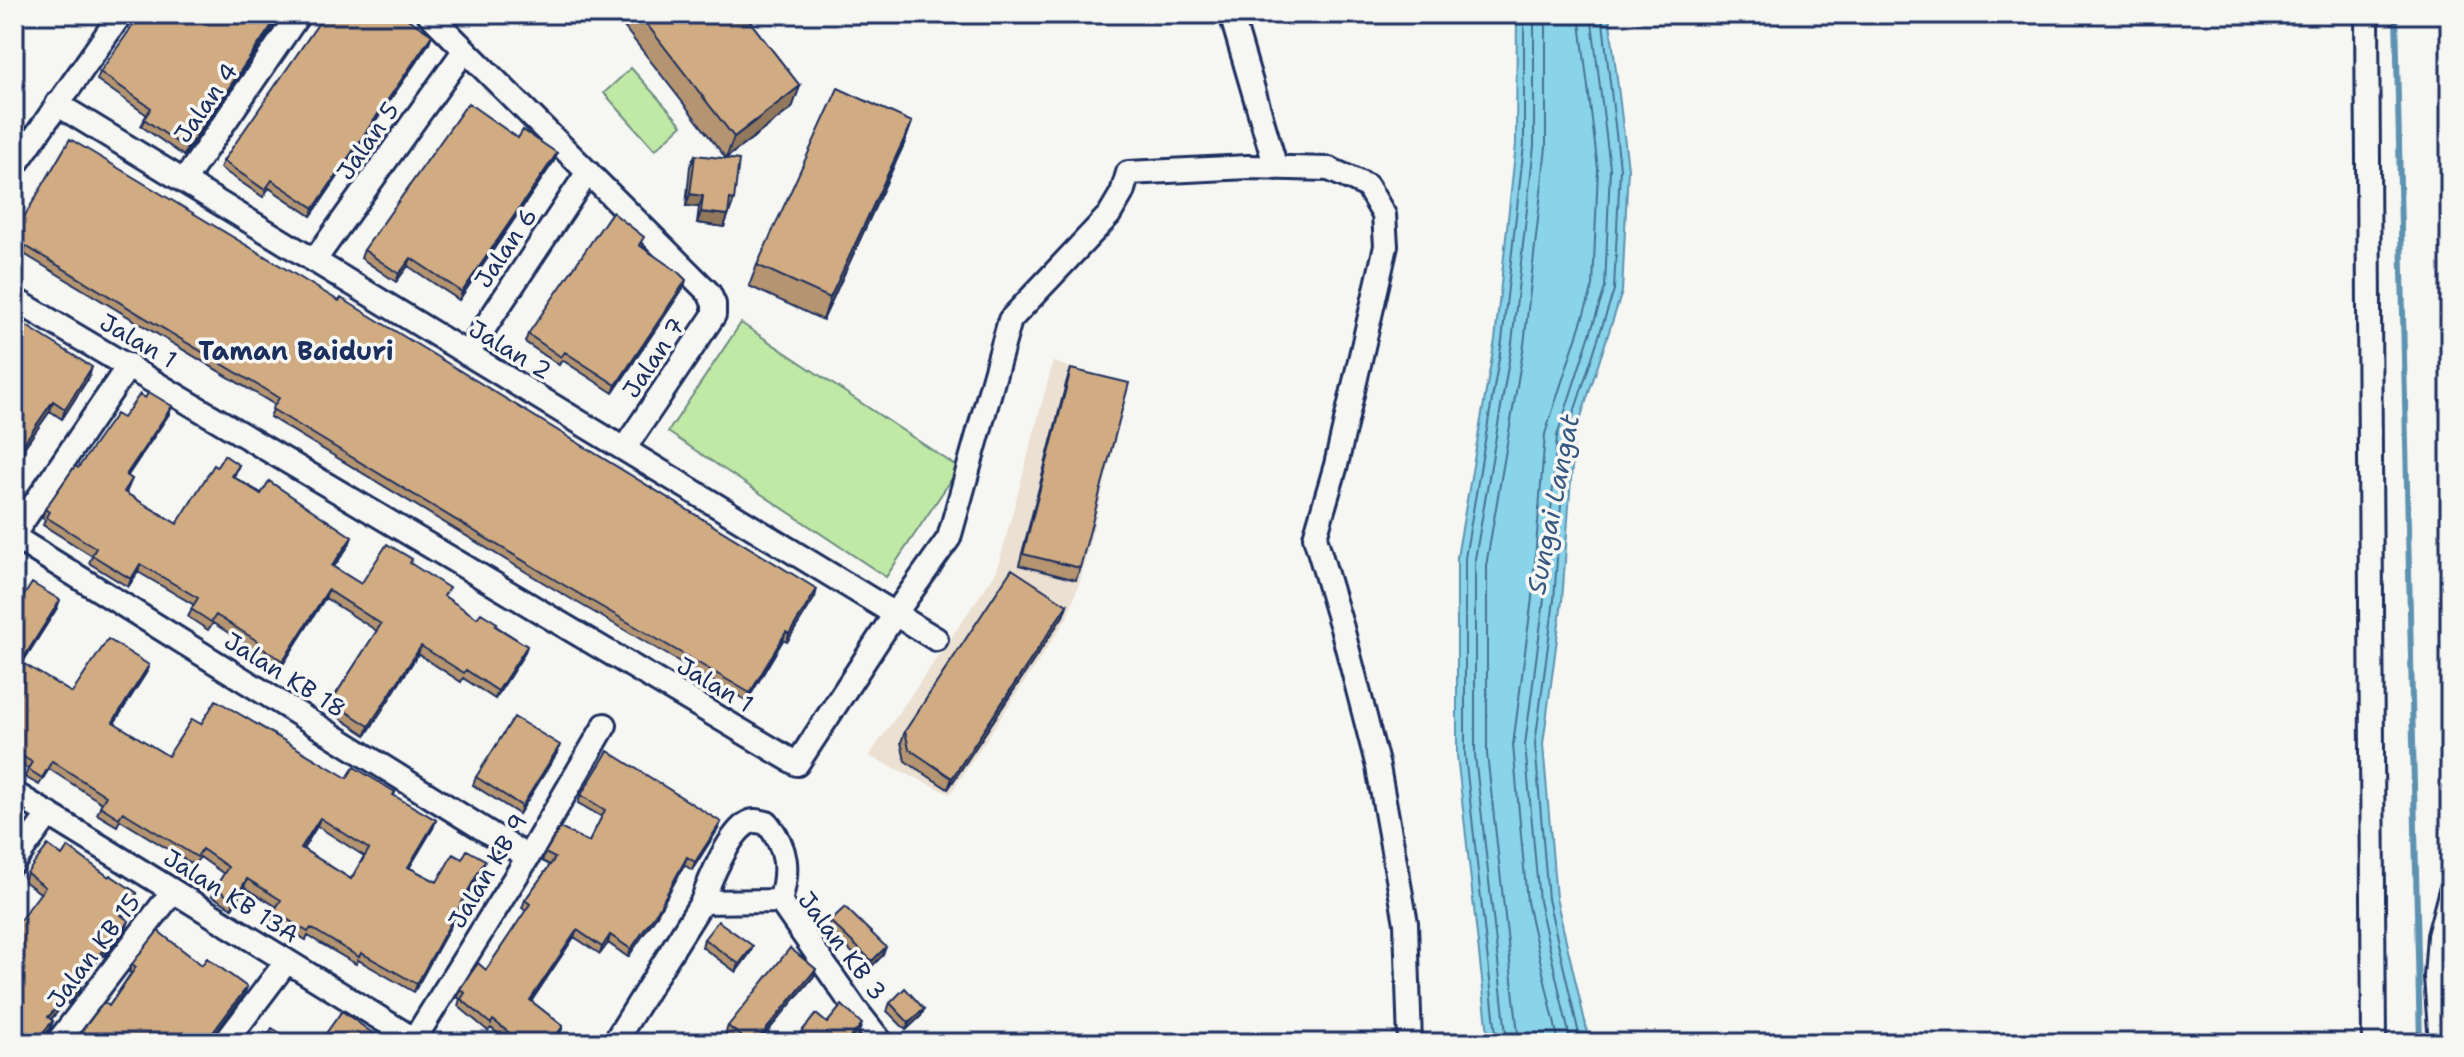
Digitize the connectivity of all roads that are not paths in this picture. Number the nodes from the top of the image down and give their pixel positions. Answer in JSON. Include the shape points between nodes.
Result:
{"nodes":[{"id":1,"x":121,"y":14,"type":"edge"},
{"id":2,"x":299,"y":14,"type":"edge"},
{"id":3,"x":429,"y":14,"type":"edge"},
{"id":4,"x":1231,"y":14,"type":"edge"},
{"id":5,"x":2367,"y":14,"type":"edge"},
{"id":6,"x":464,"y":51,"type":"junction"},
{"id":7,"x":57,"y":104,"type":"junction"},
{"id":8,"x":14,"y":167,"type":"edge"},
{"id":9,"x":1276,"y":168,"type":"junction"},
{"id":10,"x":588,"y":172,"type":"junction"},
{"id":11,"x":184,"y":181,"type":"junction"},
{"id":12,"x":314,"y":261,"type":"junction"},
{"id":13,"x":14,"y":299,"type":"edge"},
{"id":14,"x":467,"y":354,"type":"junction"},
{"id":15,"x":129,"y":365,"type":"junction"},
{"id":16,"x":624,"y":449,"type":"junction"},
{"id":17,"x":14,"y":535,"type":"edge"},
{"id":18,"x":895,"y":614,"type":"junction"},
{"id":19,"x":936,"y":639,"type":"dead end"},
{"id":20,"x":605,"y":725,"type":"dead end"},
{"id":21,"x":14,"y":793,"type":"edge"},
{"id":22,"x":49,"y":814,"type":"junction"},
{"id":23,"x":528,"y":857,"type":"junction"},
{"id":24,"x":14,"y":862,"type":"edge"},
{"id":25,"x":173,"y":891,"type":"junction"},
{"id":26,"x":2450,"y":894,"type":"edge"},
{"id":27,"x":780,"y":901,"type":"junction"},
{"id":28,"x":702,"y":902,"type":"junction"},
{"id":29,"x":287,"y":961,"type":"junction"},
{"id":30,"x":416,"y":1042,"type":"edge"},
{"id":31,"x":57,"y":1043,"type":"edge"},
{"id":32,"x":225,"y":1043,"type":"edge"},
{"id":33,"x":614,"y":1043,"type":"edge"},
{"id":34,"x":882,"y":1043,"type":"edge"},
{"id":35,"x":1410,"y":1043,"type":"edge"},
{"id":36,"x":2374,"y":1043,"type":"edge"},
{"id":37,"x":2441,"y":1043,"type":"edge"}],
"edges":[{"from":1,"to":7,"type":"street"},
{"from":2,"to":11,"type":"street","name":"Jalan 4"},
{"from":3,"to":6,"type":"street"},
{"from":4,"to":9,"type":"street"},
{"from":5,"to":36,"type":"street"},
{"from":6,"to":10,"type":"street"},
{"from":6,"to":12,"type":"street","name":"Jalan 5"},
{"from":7,"to":8,"type":"street"},
{"from":7,"to":11,"type":"street","name":"Jalan 2"},
{"from":9,"to":18,"type":"street","name":"Jalan 1","via":[[1128,173],[1109,215],[1010,320],[949,538]]},
{"from":9,"to":35,"type":"street","via":[[1329,169],[1367,186],[1384,215],[1383,261],[1315,537],[1378,767],[1406,923]]},
{"from":10,"to":14,"type":"street","name":"Jalan 6"},
{"from":10,"to":16,"type":"street","name":"Jalan 7","via":[[714,304],[714,315]]},
{"from":11,"to":12,"type":"street","name":"Jalan 2"},
{"from":12,"to":14,"type":"street","name":"Jalan 2"},
{"from":13,"to":15,"type":"street","name":"Jalan 1"},
{"from":14,"to":16,"type":"street","name":"Jalan 2"},
{"from":15,"to":17,"type":"street"},
{"from":15,"to":18,"type":"street","name":"Jalan 1","via":[[797,764]]},
{"from":16,"to":18,"type":"street","name":"Jalan 2"},
{"from":17,"to":23,"type":"street","name":"Jalan KB 18"},
{"from":18,"to":19,"type":"street","name":"Jalan 2"},
{"from":20,"to":23,"type":"street","name":"Jalan KB 9"},
{"from":21,"to":22,"type":"street","name":"Jalan KB 13A"},
{"from":22,"to":24,"type":"street"},
{"from":22,"to":25,"type":"street","name":"Jalan KB 13A"},
{"from":23,"to":30,"type":"street","name":"Jalan KB 9"},
{"from":25,"to":29,"type":"street","name":"Jalan KB 13A"},
{"from":25,"to":31,"type":"street","name":"Jalan KB 15"},
{"from":26,"to":37,"type":"street","via":[[2436,977]]},
{"from":27,"to":28,"type":"street","name":"Jalan KB 3"},
{"from":27,"to":28,"type":"street","via":[[787,879],[784,856],[767,823],[753,820],[722,856]]},
{"from":27,"to":34,"type":"street","name":"Jalan KB 3"},
{"from":28,"to":33,"type":"street"},
{"from":29,"to":30,"type":"street","name":"Jalan KB 13A"},
{"from":29,"to":32,"type":"street"}]}
